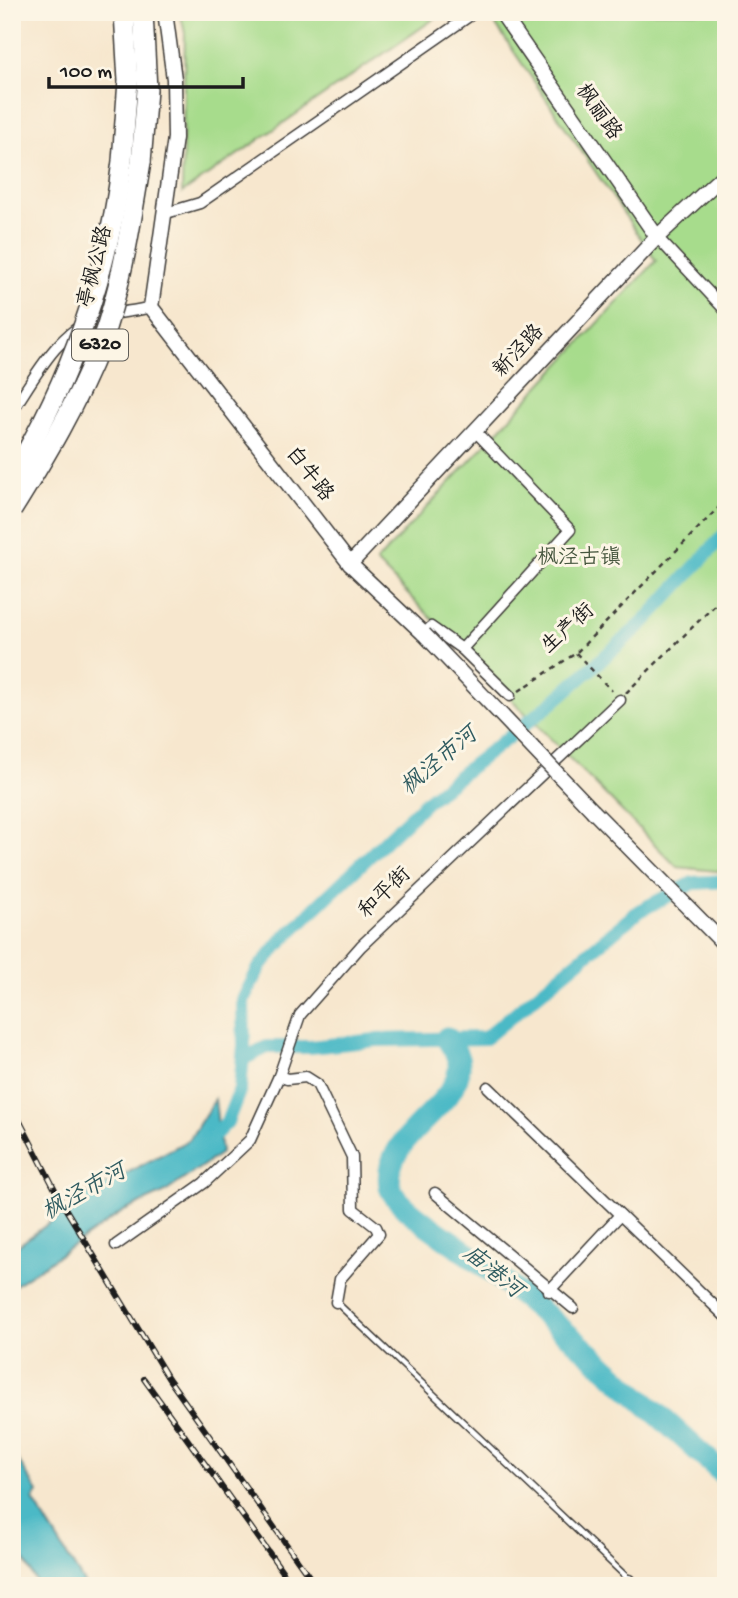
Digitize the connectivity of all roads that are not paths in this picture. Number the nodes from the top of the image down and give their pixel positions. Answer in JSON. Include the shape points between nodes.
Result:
{"nodes":[{"id":1,"x":124,"y":12,"type":"edge"},
{"id":2,"x":143,"y":12,"type":"edge"},
{"id":3,"x":165,"y":12,"type":"edge"},
{"id":4,"x":475,"y":12,"type":"edge"},
{"id":5,"x":501,"y":12,"type":"edge"},
{"id":6,"x":131,"y":161,"type":"junction"},
{"id":7,"x":726,"y":173,"type":"edge"},
{"id":8,"x":163,"y":214,"type":"junction"},
{"id":9,"x":657,"y":237,"type":"junction"},
{"id":10,"x":151,"y":307,"type":"junction"},
{"id":11,"x":726,"y":312,"type":"edge"},
{"id":12,"x":12,"y":411,"type":"edge"},
{"id":13,"x":475,"y":431,"type":"junction"},
{"id":14,"x":12,"y":477,"type":"edge"},
{"id":15,"x":12,"y":510,"type":"edge"},
{"id":16,"x":350,"y":564,"type":"junction"},
{"id":17,"x":424,"y":635,"type":"junction"},
{"id":18,"x":462,"y":649,"type":"junction"},
{"id":19,"x":510,"y":696,"type":"road end"},
{"id":20,"x":620,"y":700,"type":"road end"},
{"id":21,"x":726,"y":946,"type":"edge"},
{"id":22,"x":279,"y":1076,"type":"junction"},
{"id":23,"x":488,"y":1087,"type":"dead end"},
{"id":24,"x":435,"y":1193,"type":"dead end"},
{"id":25,"x":620,"y":1214,"type":"junction"},
{"id":26,"x":116,"y":1245,"type":"dead end"},
{"id":27,"x":549,"y":1291,"type":"junction"},
{"id":28,"x":336,"y":1302,"type":"joint"},
{"id":29,"x":573,"y":1308,"type":"dead end"},
{"id":30,"x":726,"y":1317,"type":"edge"},
{"id":31,"x":630,"y":1584,"type":"edge"}],
"edges":[{"from":1,"to":6,"type":"highway","name":"亭枫公路","number":"G320"},
{"from":2,"to":6,"type":"highway","name":"亭枫公路","number":"G320","via":[[147,90]]},
{"from":3,"to":8,"type":"street","via":[[174,79],[175,138]]},
{"from":4,"to":8,"type":"street","via":[[200,203]]},
{"from":5,"to":9,"type":"street","name":"枫丽路"},
{"from":6,"to":14,"type":"highway","name":"亭枫公路","number":"G320","bridge":true,"via":[[82,332],[57,396]]},
{"from":6,"to":15,"type":"highway","name":"亭枫公路","number":"G320","bridge":true,"via":[[131,224],[100,343],[72,408]]},
{"from":7,"to":9,"type":"street","name":"新泾路"},
{"from":8,"to":10,"type":"street"},
{"from":9,"to":11,"type":"street"},
{"from":9,"to":13,"type":"street","name":"新泾路"},
{"from":10,"to":12,"type":"street","via":[[77,326]]},
{"from":10,"to":16,"type":"street","name":"白牛路"},
{"from":13,"to":16,"type":"street","name":"新泾路"},
{"from":13,"to":18,"type":"street","via":[[570,530]]},
{"from":16,"to":17,"type":"street","name":"白牛路"},
{"from":17,"to":18,"type":"street","via":[[431,627]]},
{"from":17,"to":21,"type":"street","name":"白牛路","bridge":true},
{"from":18,"to":19,"type":"street"},
{"from":20,"to":22,"type":"street","name":"和平街","via":[[361,946],[300,1015]]},
{"from":22,"to":26,"type":"street","name":"和平街","via":[[250,1140],[204,1183]]},
{"from":22,"to":28,"type":"street","via":[[306,1077],[317,1084],[352,1157],[353,1209],[379,1234],[340,1279]]},
{"from":23,"to":25,"type":"street"},
{"from":24,"to":27,"type":"street"},
{"from":25,"to":27,"type":"street"},
{"from":25,"to":30,"type":"street"},
{"from":27,"to":29,"type":"street"},
{"from":28,"to":31,"type":"lane"}]}
